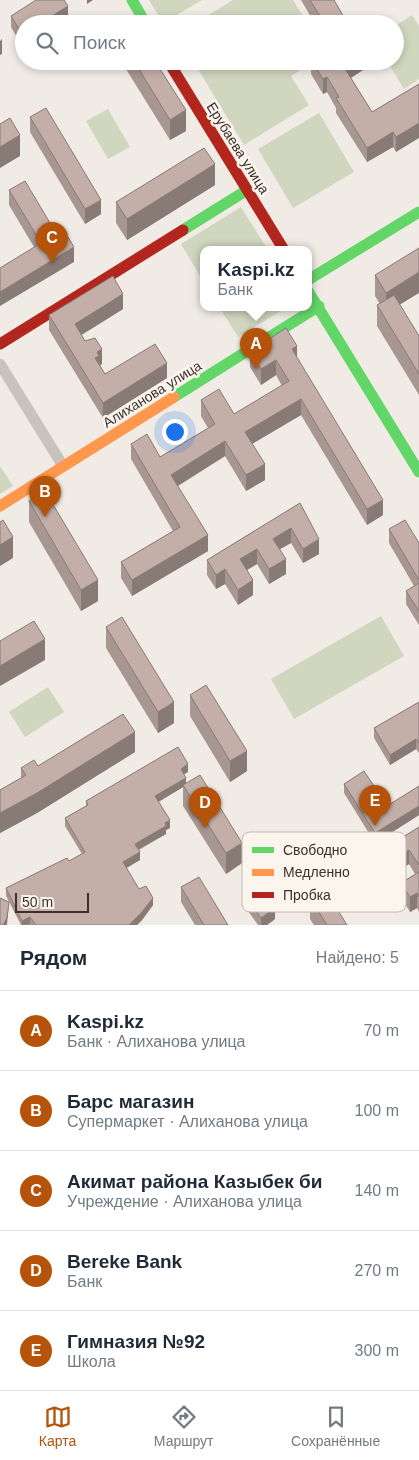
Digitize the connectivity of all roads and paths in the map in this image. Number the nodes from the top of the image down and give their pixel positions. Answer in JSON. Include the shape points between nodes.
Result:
{"nodes":[{"id":1,"x":132,"y":0,"type":"edge"},
{"id":2,"x":141,"y":15,"type":"edge"},
{"id":3,"x":174,"y":70,"type":"edge"},
{"id":4,"x":247,"y":190,"type":"junction"},
{"id":5,"x":419,"y":212,"type":"edge"},
{"id":6,"x":282,"y":246,"type":"edge"},
{"id":7,"x":312,"y":278,"type":"edge"},
{"id":8,"x":312,"y":296,"type":"edge"},
{"id":9,"x":319,"y":306,"type":"junction"},
{"id":10,"x":312,"y":310,"type":"edge"},
{"id":11,"x":311,"y":311,"type":"edge"},
{"id":12,"x":0,"y":344,"type":"edge"},
{"id":13,"x":0,"y":364,"type":"edge"},
{"id":14,"x":63,"y":466,"type":"junction"},
{"id":15,"x":419,"y":472,"type":"edge"},
{"id":16,"x":0,"y":506,"type":"edge"}],
"edges":[{"from":1,"to":2,"type":"street"},
{"from":3,"to":4,"type":"street","name":"Ерубаева улица"},
{"from":4,"to":6,"type":"street","name":"Ерубаева улица"},
{"from":4,"to":12,"type":"street"},
{"from":5,"to":7,"type":"street"},
{"from":8,"to":9,"type":"street"},
{"from":9,"to":10,"type":"street","name":"Алиханова улица"},
{"from":9,"to":15,"type":"street"},
{"from":11,"to":14,"type":"street","name":"Алиханова улица"},
{"from":13,"to":14,"type":"street"},
{"from":14,"to":16,"type":"street","name":"Алиханова улица"}]}
